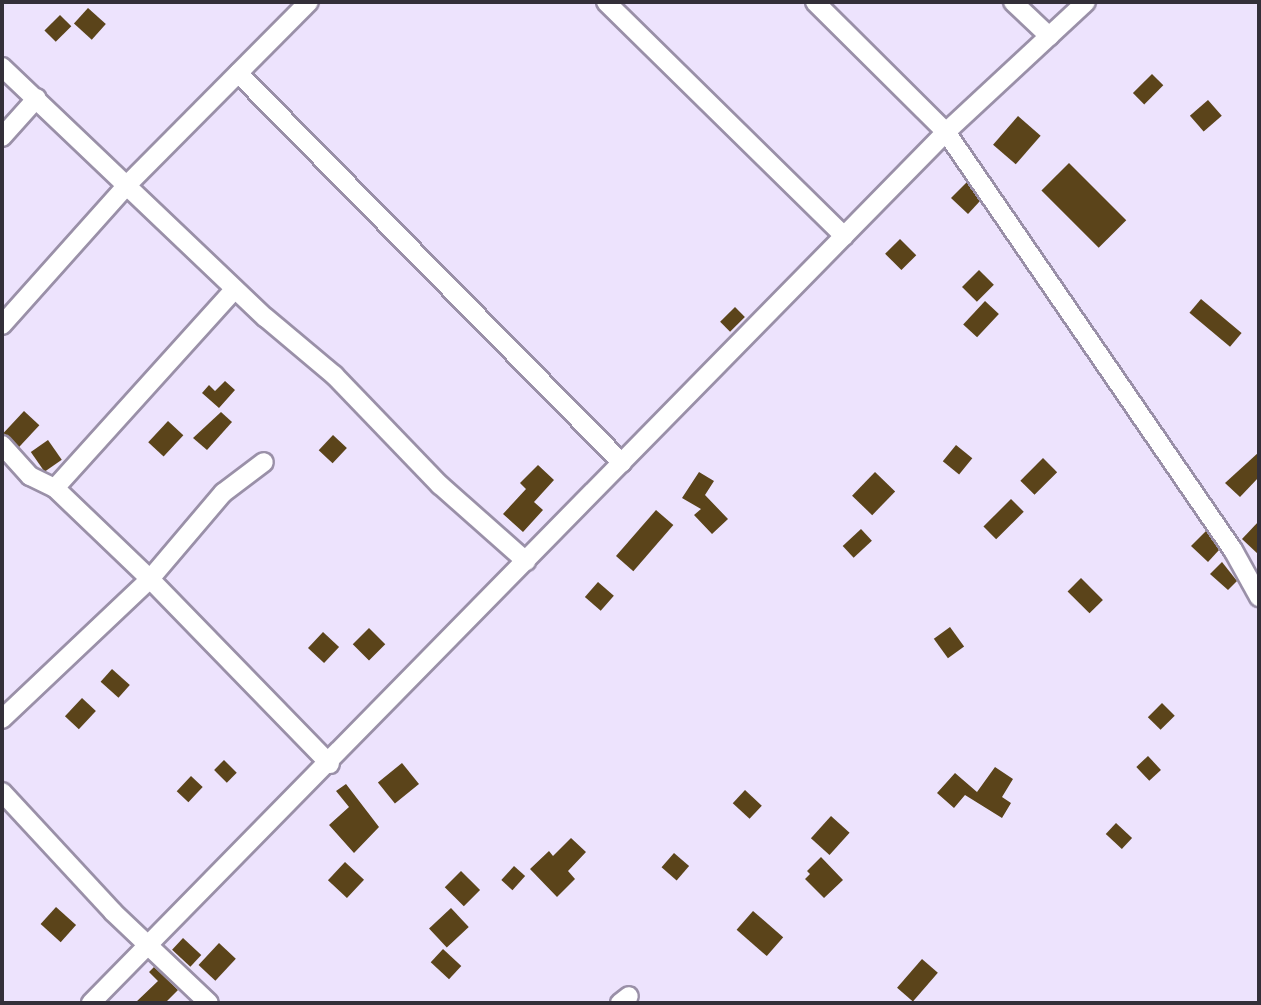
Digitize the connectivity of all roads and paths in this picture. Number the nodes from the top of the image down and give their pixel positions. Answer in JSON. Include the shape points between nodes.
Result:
{"nodes":[{"id":1,"x":310,"y":2,"type":"edge"},
{"id":2,"x":606,"y":2,"type":"edge"},
{"id":3,"x":815,"y":2,"type":"edge"},
{"id":4,"x":1013,"y":2,"type":"edge"},
{"id":5,"x":1086,"y":2,"type":"edge"},
{"id":6,"x":1049,"y":36,"type":"junction"},
{"id":7,"x":2,"y":67,"type":"edge"},
{"id":8,"x":238,"y":74,"type":"junction"},
{"id":9,"x":37,"y":98,"type":"junction"},
{"id":10,"x":946,"y":132,"type":"junction"},
{"id":11,"x":2,"y":137,"type":"edge"},
{"id":12,"x":127,"y":185,"type":"junction"},
{"id":13,"x":844,"y":236,"type":"junction"},
{"id":14,"x":235,"y":289,"type":"junction"},
{"id":15,"x":2,"y":325,"type":"edge"},
{"id":16,"x":2,"y":445,"type":"edge"},
{"id":17,"x":264,"y":463,"type":"dead end"},
{"id":18,"x":622,"y":463,"type":"junction"},
{"id":19,"x":55,"y":488,"type":"junction"},
{"id":20,"x":526,"y":561,"type":"junction"},
{"id":21,"x":1252,"y":572,"type":"edge"},
{"id":22,"x":150,"y":579,"type":"junction"},
{"id":23,"x":1259,"y":597,"type":"edge"},
{"id":24,"x":2,"y":719,"type":"edge"},
{"id":25,"x":330,"y":764,"type":"junction"},
{"id":26,"x":2,"y":792,"type":"edge"},
{"id":27,"x":150,"y":944,"type":"junction"},
{"id":28,"x":91,"y":1003,"type":"edge"},
{"id":29,"x":209,"y":1003,"type":"edge"}],
"edges":[{"from":1,"to":8,"type":"street"},
{"from":2,"to":13,"type":"street"},
{"from":3,"to":10,"type":"street"},
{"from":4,"to":6,"type":"street"},
{"from":5,"to":6,"type":"street"},
{"from":6,"to":10,"type":"street"},
{"from":7,"to":9,"type":"street"},
{"from":8,"to":12,"type":"street"},
{"from":8,"to":18,"type":"street"},
{"from":9,"to":11,"type":"street"},
{"from":9,"to":12,"type":"street"},
{"from":10,"to":13,"type":"street"},
{"from":10,"to":21,"type":"street"},
{"from":12,"to":14,"type":"street"},
{"from":12,"to":15,"type":"street"},
{"from":13,"to":18,"type":"street"},
{"from":14,"to":19,"type":"street"},
{"from":14,"to":20,"type":"street","via":[[334,375],[440,485]]},
{"from":16,"to":19,"type":"street","via":[[30,476]]},
{"from":17,"to":22,"type":"street","via":[[223,493]]},
{"from":18,"to":20,"type":"street"},
{"from":19,"to":22,"type":"street"},
{"from":20,"to":25,"type":"street"},
{"from":21,"to":23,"type":"street"},
{"from":22,"to":24,"type":"street"},
{"from":22,"to":25,"type":"street"},
{"from":25,"to":27,"type":"street"},
{"from":26,"to":27,"type":"street","via":[[113,912]]},
{"from":27,"to":28,"type":"street"},
{"from":27,"to":29,"type":"street"}]}
